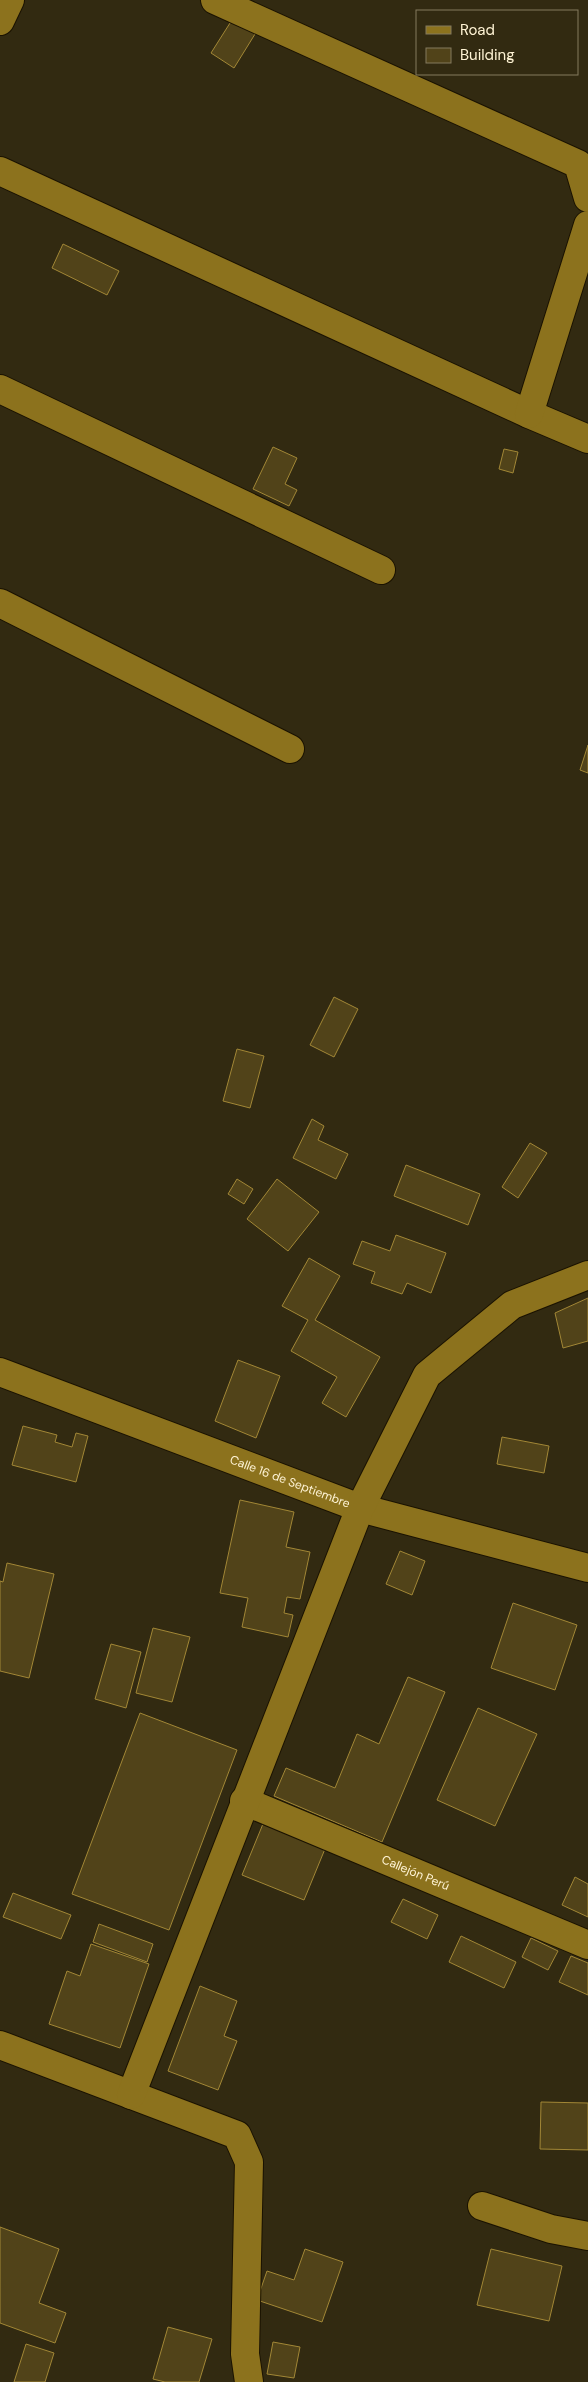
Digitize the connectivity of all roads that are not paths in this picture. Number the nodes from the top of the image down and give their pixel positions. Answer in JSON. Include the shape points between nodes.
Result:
{"nodes":[{"id":1,"x":10,"y":0,"type":"edge"},
{"id":2,"x":215,"y":0,"type":"edge"},
{"id":3,"x":0,"y":21,"type":"edge"},
{"id":4,"x":0,"y":171,"type":"edge"},
{"id":5,"x":588,"y":198,"type":"edge"},
{"id":6,"x":588,"y":225,"type":"edge"},
{"id":7,"x":0,"y":389,"type":"edge"},
{"id":8,"x":529,"y":414,"type":"junction"},
{"id":9,"x":588,"y":439,"type":"edge"},
{"id":10,"x":381,"y":570,"type":"dead end"},
{"id":11,"x":0,"y":603,"type":"edge"},
{"id":12,"x":290,"y":748,"type":"dead end"},
{"id":13,"x":588,"y":1275,"type":"edge"},
{"id":14,"x":0,"y":1372,"type":"edge"},
{"id":15,"x":360,"y":1508,"type":"junction"},
{"id":16,"x":588,"y":1568,"type":"edge"},
{"id":17,"x":244,"y":1801,"type":"junction"},
{"id":18,"x":588,"y":1945,"type":"edge"},
{"id":19,"x":0,"y":2045,"type":"edge"},
{"id":20,"x":131,"y":2095,"type":"junction"},
{"id":21,"x":482,"y":2206,"type":"dead end"},
{"id":22,"x":588,"y":2236,"type":"edge"},
{"id":23,"x":248,"y":2382,"type":"edge"}],
"edges":[{"from":1,"to":3,"type":"street"},
{"from":2,"to":5,"type":"street","via":[[578,164]]},
{"from":4,"to":8,"type":"street"},
{"from":6,"to":8,"type":"street"},
{"from":7,"to":10,"type":"street"},
{"from":8,"to":9,"type":"street"},
{"from":11,"to":12,"type":"street"},
{"from":13,"to":15,"type":"street","via":[[512,1304],[427,1375]]},
{"from":14,"to":15,"type":"street","name":"Calle 16 de Septiembre"},
{"from":15,"to":16,"type":"street","name":"Calle 16 de Septiembre"},
{"from":15,"to":17,"type":"street"},
{"from":17,"to":18,"type":"street","name":"Callejón Perú"},
{"from":17,"to":20,"type":"street"},
{"from":19,"to":20,"type":"street"},
{"from":20,"to":23,"type":"street","via":[[237,2135],[249,2162],[245,2354]]},
{"from":21,"to":22,"type":"street","via":[[551,2229]]}]}
